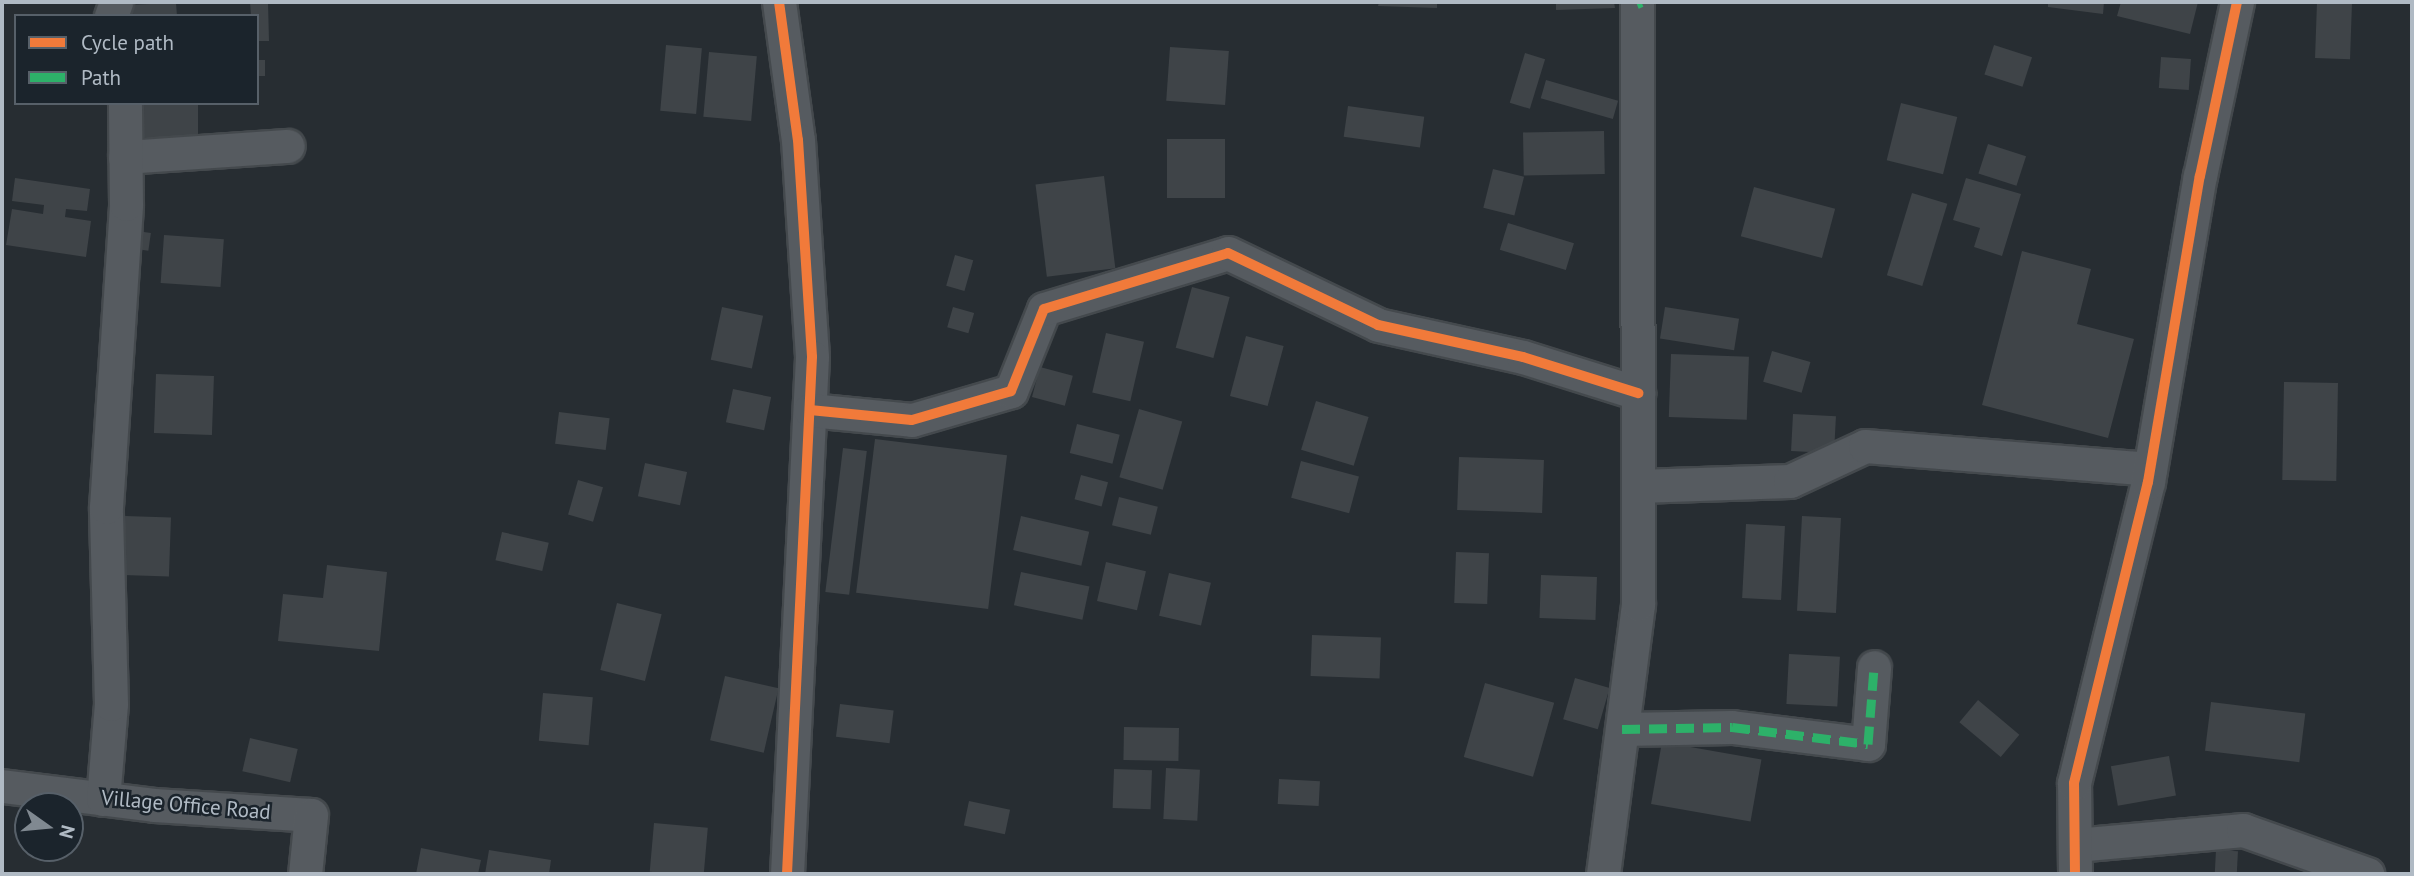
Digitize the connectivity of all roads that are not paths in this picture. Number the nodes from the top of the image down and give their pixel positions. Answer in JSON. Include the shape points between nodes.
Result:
{"nodes":[{"id":1,"x":779,"y":2,"type":"edge"},
{"id":2,"x":1637,"y":2,"type":"edge"},
{"id":3,"x":2237,"y":2,"type":"edge"},
{"id":4,"x":125,"y":105,"type":"edge"},
{"id":5,"x":288,"y":146,"type":"dead end"},
{"id":6,"x":125,"y":157,"type":"junction"},
{"id":7,"x":1638,"y":393,"type":"junction"},
{"id":8,"x":810,"y":410,"type":"junction"},
{"id":9,"x":2150,"y":469,"type":"junction"},
{"id":10,"x":1638,"y":486,"type":"junction"},
{"id":11,"x":1874,"y":667,"type":"dead end"},
{"id":12,"x":1622,"y":729,"type":"junction"},
{"id":13,"x":2,"y":786,"type":"edge"},
{"id":14,"x":103,"y":799,"type":"junction"},
{"id":15,"x":2075,"y":860,"type":"edge"},
{"id":16,"x":305,"y":874,"type":"edge"},
{"id":17,"x":787,"y":874,"type":"edge"},
{"id":18,"x":1603,"y":874,"type":"edge"},
{"id":19,"x":2367,"y":874,"type":"edge"}],
"edges":[{"from":1,"to":8,"type":"street","via":[[799,139]]},
{"from":2,"to":7,"type":"street"},
{"from":3,"to":9,"type":"street","via":[[2200,177]]},
{"from":4,"to":6,"type":"street"},
{"from":5,"to":6,"type":"street"},
{"from":6,"to":14,"type":"street","via":[[106,507],[111,704]]},
{"from":7,"to":8,"type":"street","via":[[1523,357],[1378,325],[1228,253],[1044,309],[1012,391],[912,420]]},
{"from":7,"to":10,"type":"street"},
{"from":8,"to":17,"type":"street"},
{"from":9,"to":10,"type":"street","via":[[1866,446],[1790,481]]},
{"from":9,"to":15,"type":"street","via":[[2074,783]]},
{"from":10,"to":12,"type":"street","via":[[1638,604]]},
{"from":11,"to":12,"type":"street","via":[[1868,744],[1732,727]]},
{"from":12,"to":18,"type":"street"},
{"from":13,"to":14,"type":"street","name":"Village Office Road"},
{"from":14,"to":16,"type":"street","name":"Village Office Road","via":[[311,815]]},
{"from":15,"to":19,"type":"street","via":[[2243,830]]}]}
